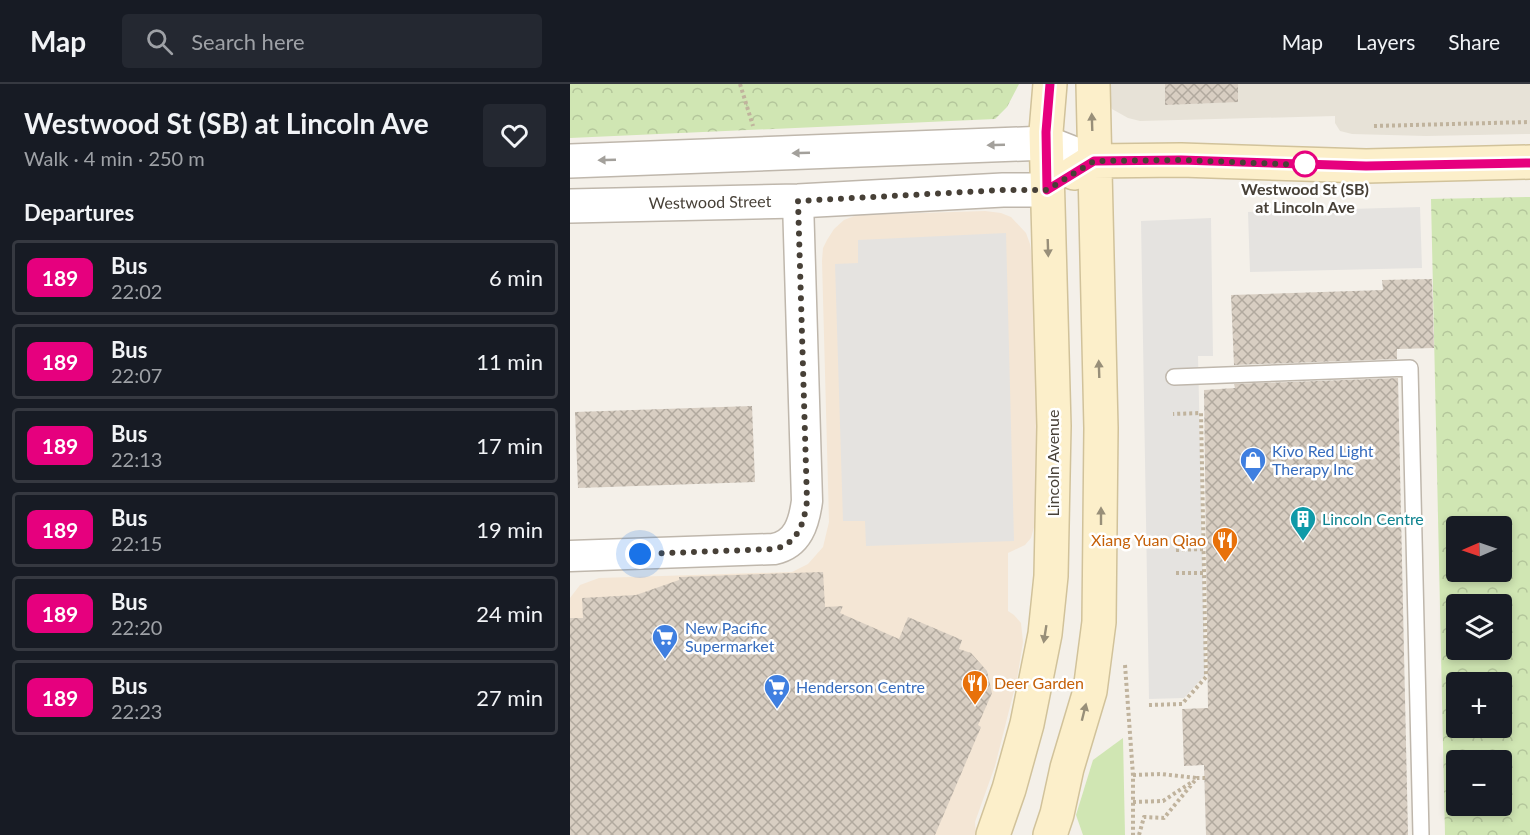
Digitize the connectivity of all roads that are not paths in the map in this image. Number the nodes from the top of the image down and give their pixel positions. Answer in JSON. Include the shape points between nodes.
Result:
{"nodes":[{"id":1,"x":1050,"y":84,"type":"edge"},
{"id":2,"x":1092,"y":84,"type":"edge"},
{"id":3,"x":1047,"y":143,"type":"junction"},
{"id":4,"x":1094,"y":161,"type":"junction"},
{"id":5,"x":570,"y":162,"type":"edge"},
{"id":6,"x":1530,"y":162,"type":"edge"},
{"id":7,"x":1047,"y":190,"type":"junction"},
{"id":8,"x":798,"y":201,"type":"junction"},
{"id":9,"x":570,"y":206,"type":"edge"},
{"id":10,"x":1174,"y":377,"type":"dead end"},
{"id":11,"x":570,"y":556,"type":"edge"},
{"id":12,"x":1057,"y":828,"type":"edge"},
{"id":13,"x":993,"y":835,"type":"edge"},
{"id":14,"x":1421,"y":835,"type":"edge"}],
"edges":[{"from":1,"to":3,"type":"main road","name":"Lincoln Avenue"},
{"from":4,"to":2,"type":"main road","one_way":true},
{"from":3,"to":4,"type":"street"},
{"from":3,"to":5,"type":"street","one_way":true},
{"from":3,"to":7,"type":"main road","name":"Lincoln Avenue"},
{"from":4,"to":6,"type":"main road","via":[[1366,166]]},
{"from":4,"to":7,"type":"main road"},
{"from":12,"to":4,"type":"main road","one_way":true,"via":[[1067,768],[1090,691],[1099,622],[1101,428]]},
{"from":7,"to":8,"type":"street","name":"Westwood Street"},
{"from":7,"to":13,"type":"main road","name":"Lincoln Avenue","one_way":true,"via":[[1054,426],[1049,604],[1027,724]]},
{"from":8,"to":9,"type":"street","name":"Westwood Street"},
{"from":8,"to":11,"type":"street","via":[[807,501],[797,535],[790,543],[774,549]]},
{"from":10,"to":14,"type":"lane","via":[[1410,368]]}]}
